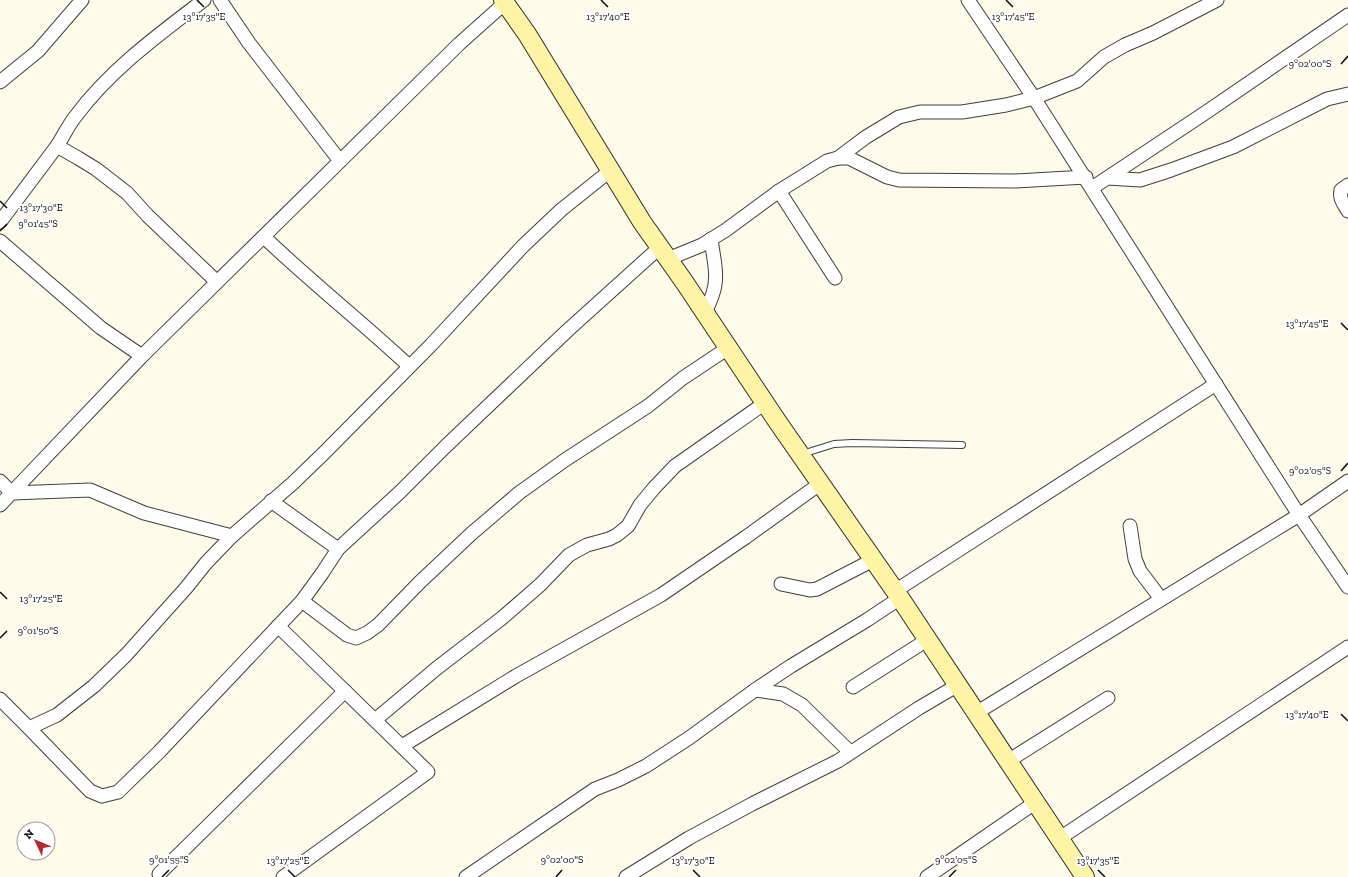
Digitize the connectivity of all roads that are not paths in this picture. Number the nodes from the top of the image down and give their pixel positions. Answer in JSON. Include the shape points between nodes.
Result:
{"nodes":[{"id":1,"x":82,"y":0,"type":"edge"},
{"id":2,"x":204,"y":0,"type":"edge"},
{"id":3,"x":220,"y":0,"type":"edge"},
{"id":4,"x":968,"y":0,"type":"edge"},
{"id":5,"x":1217,"y":0,"type":"edge"},
{"id":6,"x":504,"y":1,"type":"edge"},
{"id":7,"x":1348,"y":15,"type":"edge"},
{"id":8,"x":0,"y":82,"type":"edge"},
{"id":9,"x":1348,"y":94,"type":"edge"},
{"id":10,"x":1034,"y":98,"type":"junction"},
{"id":11,"x":57,"y":146,"type":"junction"},
{"id":12,"x":838,"y":158,"type":"junction"},
{"id":13,"x":340,"y":161,"type":"junction"},
{"id":14,"x":611,"y":170,"type":"junction"},
{"id":15,"x":1108,"y":178,"type":"junction"},
{"id":16,"x":1089,"y":182,"type":"junction"},
{"id":17,"x":1348,"y":185,"type":"edge"},
{"id":18,"x":779,"y":192,"type":"junction"},
{"id":19,"x":1348,"y":211,"type":"edge"},
{"id":20,"x":0,"y":222,"type":"edge"},
{"id":21,"x":264,"y":237,"type":"junction"},
{"id":22,"x":711,"y":239,"type":"junction"},
{"id":23,"x":0,"y":241,"type":"edge"},
{"id":24,"x":664,"y":253,"type":"junction"},
{"id":25,"x":835,"y":278,"type":"dead end"},
{"id":26,"x":217,"y":282,"type":"junction"},
{"id":27,"x":705,"y":313,"type":"junction"},
{"id":28,"x":728,"y":348,"type":"junction"},
{"id":29,"x":142,"y":356,"type":"junction"},
{"id":30,"x":409,"y":366,"type":"junction"},
{"id":31,"x":1216,"y":384,"type":"junction"},
{"id":32,"x":765,"y":403,"type":"junction"},
{"id":33,"x":962,"y":445,"type":"dead end"},
{"id":34,"x":800,"y":455,"type":"junction"},
{"id":35,"x":0,"y":481,"type":"edge"},
{"id":36,"x":1348,"y":481,"type":"edge"},
{"id":37,"x":820,"y":483,"type":"junction"},
{"id":38,"x":12,"y":493,"type":"junction"},
{"id":39,"x":271,"y":501,"type":"junction"},
{"id":40,"x":0,"y":505,"type":"edge"},
{"id":41,"x":1299,"y":515,"type":"junction"},
{"id":42,"x":1130,"y":526,"type":"dead end"},
{"id":43,"x":232,"y":536,"type":"junction"},
{"id":44,"x":338,"y":549,"type":"junction"},
{"id":45,"x":873,"y":560,"type":"junction"},
{"id":46,"x":781,"y":584,"type":"dead end"},
{"id":47,"x":1348,"y":587,"type":"edge"},
{"id":48,"x":898,"y":595,"type":"junction"},
{"id":49,"x":1162,"y":599,"type":"junction"},
{"id":50,"x":302,"y":601,"type":"junction"},
{"id":51,"x":278,"y":626,"type":"junction"},
{"id":52,"x":927,"y":640,"type":"junction"},
{"id":53,"x":1348,"y":647,"type":"edge"},
{"id":54,"x":958,"y":685,"type":"junction"},
{"id":55,"x":853,"y":687,"type":"dead end"},
{"id":56,"x":755,"y":690,"type":"junction"},
{"id":57,"x":345,"y":691,"type":"junction"},
{"id":58,"x":1108,"y":698,"type":"dead end"},
{"id":59,"x":0,"y":699,"type":"edge"},
{"id":60,"x":976,"y":713,"type":"junction"},
{"id":61,"x":375,"y":720,"type":"junction"},
{"id":62,"x":29,"y":728,"type":"junction"},
{"id":63,"x":402,"y":746,"type":"junction"},
{"id":64,"x":850,"y":752,"type":"junction"},
{"id":65,"x":1008,"y":761,"type":"junction"},
{"id":66,"x":1036,"y":802,"type":"junction"},
{"id":67,"x":1060,"y":838,"type":"junction"},
{"id":68,"x":159,"y":874,"type":"dead end"},
{"id":69,"x":1084,"y":876,"type":"edge"},
{"id":70,"x":283,"y":877,"type":"edge"},
{"id":71,"x":466,"y":877,"type":"edge"},
{"id":72,"x":626,"y":877,"type":"edge"},
{"id":73,"x":927,"y":877,"type":"edge"}],
"edges":[{"from":1,"to":8,"type":"street","via":[[38,51]]},
{"from":2,"to":11,"type":"street","via":[[146,45],[107,80],[74,118]]},
{"from":3,"to":13,"type":"street","via":[[249,43]]},
{"from":4,"to":10,"type":"street"},
{"from":5,"to":10,"type":"street","via":[[1104,57],[1077,81]]},
{"from":6,"to":13,"type":"street"},
{"from":6,"to":14,"type":"street"},
{"from":7,"to":15,"type":"street"},
{"from":9,"to":15,"type":"street","via":[[1327,99],[1233,147],[1171,170],[1140,180]]},
{"from":10,"to":12,"type":"street","via":[[962,112],[908,114],[866,137]]},
{"from":10,"to":16,"type":"street"},
{"from":11,"to":20,"type":"street"},
{"from":11,"to":26,"type":"street","via":[[96,169],[127,193]]},
{"from":12,"to":16,"type":"street","via":[[849,158],[887,177],[899,180]]},
{"from":12,"to":18,"type":"street","via":[[827,161]]},
{"from":13,"to":21,"type":"street"},
{"from":14,"to":24,"type":"street"},
{"from":14,"to":30,"type":"street","via":[[561,210],[523,246]]},
{"from":15,"to":16,"type":"street"},
{"from":16,"to":31,"type":"street"},
{"from":17,"to":19,"type":"street","via":[[1340,195]]},
{"from":18,"to":22,"type":"street"},
{"from":18,"to":25,"type":"street"},
{"from":21,"to":26,"type":"street"},
{"from":21,"to":30,"type":"street"},
{"from":22,"to":24,"type":"street","via":[[702,245]]},
{"from":22,"to":27,"type":"street","via":[[715,284]]},
{"from":23,"to":29,"type":"street","via":[[101,328]]},
{"from":24,"to":27,"type":"street"},
{"from":24,"to":44,"type":"street","via":[[486,408]]},
{"from":26,"to":29,"type":"street"},
{"from":27,"to":28,"type":"street"},
{"from":28,"to":32,"type":"street"},
{"from":28,"to":50,"type":"street","via":[[683,378],[648,406],[519,493],[471,534],[367,633],[356,638],[347,635]]},
{"from":29,"to":38,"type":"street"},
{"from":30,"to":39,"type":"street","via":[[324,454]]},
{"from":31,"to":41,"type":"street"},
{"from":31,"to":48,"type":"street"},
{"from":32,"to":34,"type":"street"},
{"from":32,"to":61,"type":"street","via":[[675,466],[649,494],[628,526],[618,535],[587,545],[569,555],[502,618]]},
{"from":33,"to":34,"type":"lane","via":[[834,444]]},
{"from":34,"to":37,"type":"street"},
{"from":35,"to":38,"type":"street"},
{"from":36,"to":41,"type":"street"},
{"from":37,"to":45,"type":"street"},
{"from":37,"to":63,"type":"street","via":[[662,595],[516,676]]},
{"from":38,"to":40,"type":"street"},
{"from":38,"to":43,"type":"street","via":[[90,490],[144,513]]},
{"from":39,"to":43,"type":"street"},
{"from":39,"to":44,"type":"street"},
{"from":41,"to":47,"type":"street"},
{"from":41,"to":49,"type":"street"},
{"from":42,"to":49,"type":"street","via":[[1135,559],[1140,571]]},
{"from":43,"to":62,"type":"street","via":[[126,655],[94,686],[57,715]]},
{"from":44,"to":50,"type":"street"},
{"from":45,"to":46,"type":"street","via":[[817,589]]},
{"from":45,"to":48,"type":"street"},
{"from":48,"to":52,"type":"street"},
{"from":48,"to":56,"type":"street","via":[[867,620]]},
{"from":49,"to":60,"type":"street"},
{"from":50,"to":51,"type":"street"},
{"from":51,"to":57,"type":"street"},
{"from":51,"to":62,"type":"street","via":[[118,792],[102,796],[90,791]]},
{"from":52,"to":54,"type":"street"},
{"from":52,"to":55,"type":"street"},
{"from":53,"to":67,"type":"street"},
{"from":54,"to":60,"type":"street"},
{"from":54,"to":64,"type":"street"},
{"from":56,"to":64,"type":"street","via":[[783,694],[802,705]]},
{"from":56,"to":71,"type":"street","via":[[646,766],[595,790]]},
{"from":57,"to":61,"type":"street"},
{"from":57,"to":68,"type":"street"},
{"from":58,"to":65,"type":"street"},
{"from":59,"to":62,"type":"street"},
{"from":60,"to":65,"type":"street"},
{"from":61,"to":63,"type":"street"},
{"from":63,"to":70,"type":"street","via":[[428,772]]},
{"from":64,"to":72,"type":"street","via":[[838,761],[689,838]]},
{"from":65,"to":66,"type":"street"},
{"from":66,"to":67,"type":"street"},
{"from":66,"to":73,"type":"street"},
{"from":67,"to":69,"type":"street"}]}
